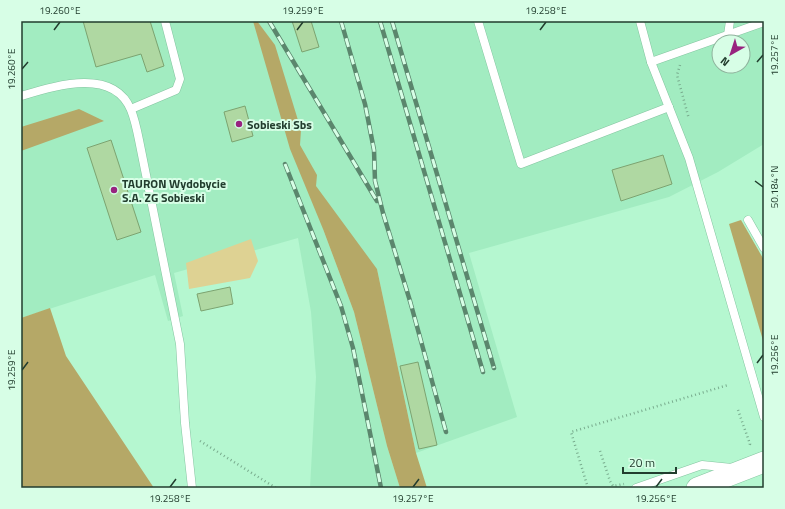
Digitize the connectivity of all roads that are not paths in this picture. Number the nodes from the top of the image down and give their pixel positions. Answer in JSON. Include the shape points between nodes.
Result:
{"nodes":[{"id":1,"x":165,"y":21,"type":"edge"},
{"id":2,"x":478,"y":21,"type":"edge"},
{"id":3,"x":640,"y":21,"type":"edge"},
{"id":4,"x":730,"y":21,"type":"edge"},
{"id":5,"x":764,"y":22,"type":"edge"},
{"id":6,"x":728,"y":34,"type":"edge"},
{"id":7,"x":731,"y":34,"type":"edge"},
{"id":8,"x":711,"y":41,"type":"edge"},
{"id":9,"x":651,"y":62,"type":"junction"},
{"id":10,"x":21,"y":96,"type":"edge"},
{"id":11,"x":670,"y":107,"type":"junction"},
{"id":12,"x":131,"y":109,"type":"junction"},
{"id":13,"x":748,"y":220,"type":"dead end"},
{"id":14,"x":764,"y":248,"type":"edge"},
{"id":15,"x":764,"y":417,"type":"edge"},
{"id":16,"x":756,"y":466,"type":"edge"},
{"id":17,"x":192,"y":488,"type":"edge"},
{"id":18,"x":636,"y":488,"type":"edge"},
{"id":19,"x":697,"y":488,"type":"edge"}],
"edges":[{"from":1,"to":12,"type":"lane","via":[[180,79],[176,90]]},
{"from":2,"to":11,"type":"lane","via":[[521,164]]},
{"from":3,"to":9,"type":"lane"},
{"from":4,"to":6,"type":"lane"},
{"from":5,"to":7,"type":"lane"},
{"from":8,"to":9,"type":"lane"},
{"from":9,"to":11,"type":"lane"},
{"from":10,"to":12,"type":"lane","via":[[60,85],[97,83],[116,90]]},
{"from":11,"to":15,"type":"lane","via":[[691,165]]},
{"from":12,"to":17,"type":"lane","via":[[180,344]]},
{"from":13,"to":14,"type":"lane"},
{"from":16,"to":18,"type":"lane","via":[[702,465]]},
{"from":16,"to":19,"type":"street"}]}
